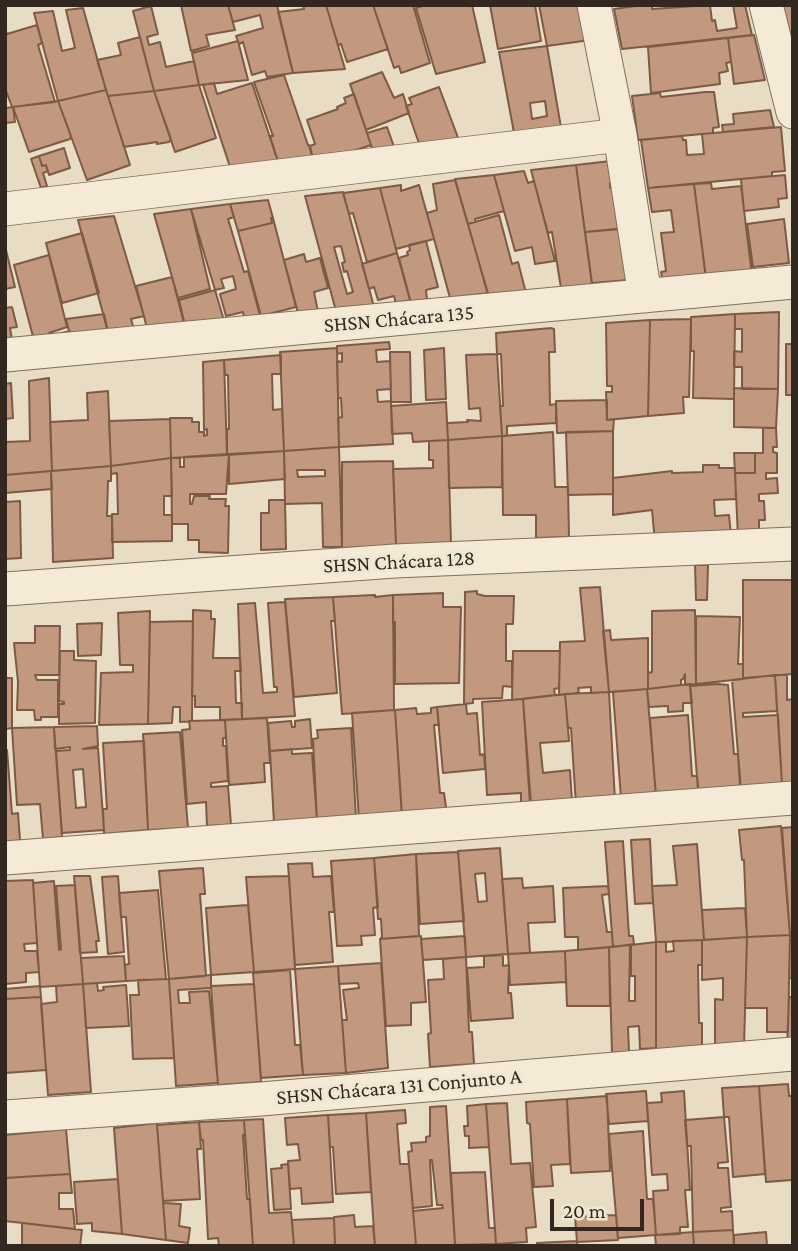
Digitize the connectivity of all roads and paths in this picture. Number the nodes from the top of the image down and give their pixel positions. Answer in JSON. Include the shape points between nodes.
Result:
{"nodes":[{"id":1,"x":594,"y":5,"type":"edge"},
{"id":2,"x":766,"y":5,"type":"edge"},
{"id":3,"x":787,"y":66,"type":"edge"},
{"id":4,"x":793,"y":112,"type":"edge"},
{"id":5,"x":620,"y":135,"type":"junction"},
{"id":6,"x":5,"y":209,"type":"edge"},
{"id":7,"x":793,"y":282,"type":"edge"},
{"id":8,"x":645,"y":296,"type":"junction"},
{"id":9,"x":5,"y":355,"type":"edge"},
{"id":10,"x":793,"y":544,"type":"edge"},
{"id":11,"x":5,"y":589,"type":"edge"},
{"id":12,"x":793,"y":798,"type":"edge"},
{"id":13,"x":5,"y":858,"type":"edge"},
{"id":14,"x":793,"y":1054,"type":"edge"},
{"id":15,"x":5,"y":1117,"type":"edge"}],
"edges":[{"from":1,"to":5,"type":"street"},
{"from":2,"to":3,"type":"street"},
{"from":3,"to":4,"type":"street"},
{"from":5,"to":6,"type":"street"},
{"from":5,"to":8,"type":"street"},
{"from":7,"to":8,"type":"street","name":"SHSN Chácara 135"},
{"from":8,"to":9,"type":"street","name":"SHSN Chácara 135"},
{"from":10,"to":11,"type":"street","name":"SHSN Chácara 128","via":[[395,561]]},
{"from":12,"to":13,"type":"street"},
{"from":14,"to":15,"type":"street","name":"SHSN Chácara 131 Conjunto A"}]}
